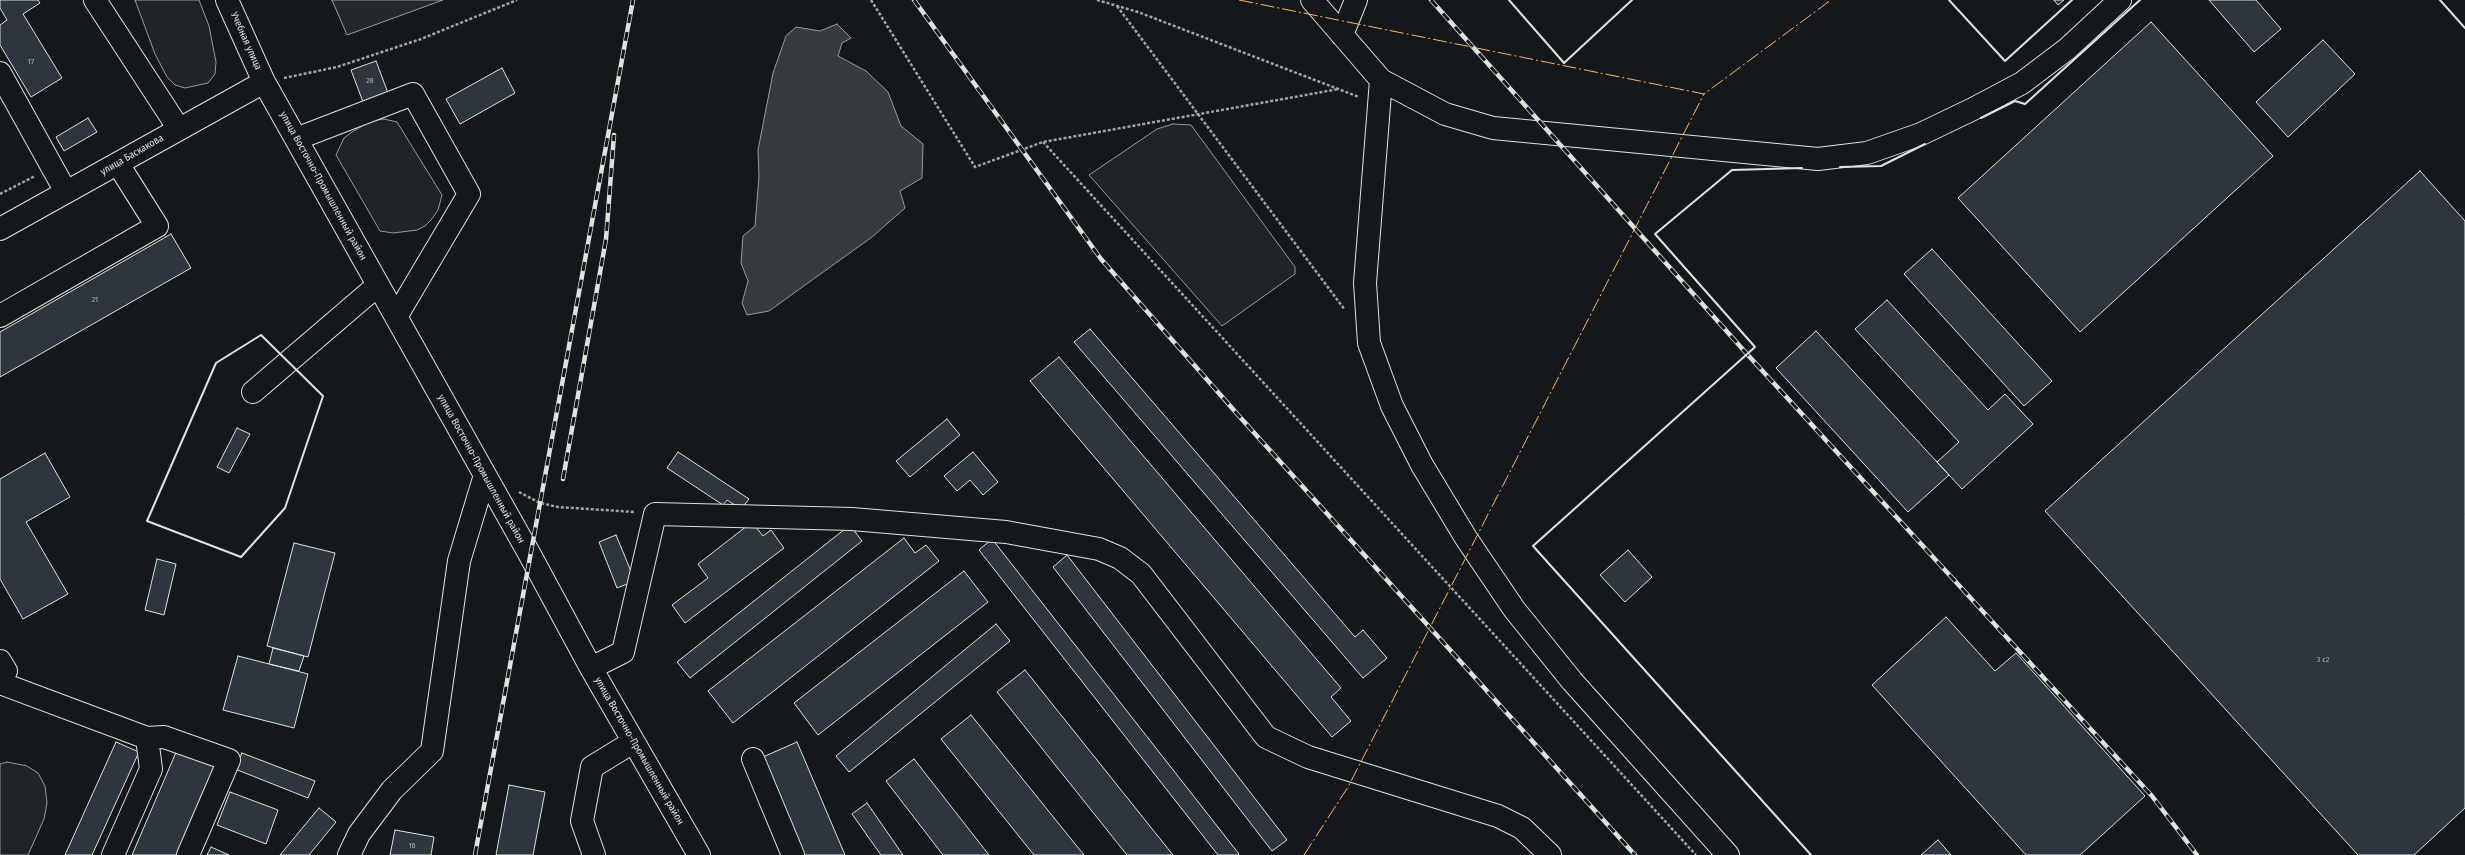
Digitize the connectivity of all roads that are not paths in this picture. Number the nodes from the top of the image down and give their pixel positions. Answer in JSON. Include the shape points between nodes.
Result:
{"nodes":[{"id":1,"x":95,"y":0,"type":"edge"},
{"id":2,"x":227,"y":0,"type":"edge"},
{"id":3,"x":1312,"y":0,"type":"edge"},
{"id":4,"x":1356,"y":0,"type":"edge"},
{"id":5,"x":2120,"y":0,"type":"edge"},
{"id":6,"x":1342,"y":35,"type":"junction"},
{"id":7,"x":0,"y":73,"type":"edge"},
{"id":8,"x":1382,"y":80,"type":"junction"},
{"id":9,"x":264,"y":82,"type":"junction"},
{"id":10,"x":179,"y":129,"type":"junction"},
{"id":11,"x":296,"y":139,"type":"junction"},
{"id":12,"x":118,"y":164,"type":"junction"},
{"id":13,"x":66,"y":192,"type":"junction"},
{"id":14,"x":0,"y":229,"type":"edge"},
{"id":15,"x":378,"y":285,"type":"junction"},
{"id":16,"x":0,"y":316,"type":"edge"},
{"id":17,"x":396,"y":318,"type":"junction"},
{"id":18,"x":253,"y":392,"type":"dead end"},
{"id":19,"x":485,"y":475,"type":"junction"},
{"id":20,"x":0,"y":661,"type":"edge"},
{"id":21,"x":591,"y":668,"type":"junction"},
{"id":22,"x":0,"y":684,"type":"edge"},
{"id":23,"x":147,"y":738,"type":"junction"},
{"id":24,"x":633,"y":742,"type":"junction"},
{"id":25,"x":752,"y":759,"type":"dead end"},
{"id":26,"x":113,"y":855,"type":"edge"},
{"id":27,"x":188,"y":855,"type":"edge"},
{"id":28,"x":349,"y":855,"type":"edge"},
{"id":29,"x":594,"y":855,"type":"edge"},
{"id":30,"x":699,"y":855,"type":"edge"},
{"id":31,"x":793,"y":855,"type":"edge"},
{"id":32,"x":1550,"y":855,"type":"edge"},
{"id":33,"x":1728,"y":855,"type":"edge"}],
"edges":[{"from":1,"to":10,"type":"street"},
{"from":2,"to":9,"type":"street","name":"Учебная улица"},
{"from":3,"to":6,"type":"street"},
{"from":4,"to":6,"type":"street"},
{"from":5,"to":8,"type":"street","via":[[2067,49],[2022,83],[1973,109],[1921,134],[1867,153],[1818,159],[1493,128],[1445,114]]},
{"from":6,"to":8,"type":"street"},
{"from":7,"to":13,"type":"street"},
{"from":8,"to":33,"type":"street","via":[[1365,283],[1370,343],[1392,406],[1422,464],[1466,538],[1514,609],[1572,680]]},
{"from":9,"to":10,"type":"street","name":"улица Баскакова"},
{"from":9,"to":11,"type":"street","name":"улица Восточно-Промышленный район"},
{"from":10,"to":12,"type":"street","name":"улица Баскакова"},
{"from":11,"to":15,"type":"street","name":"улица Восточно-Промышленный район"},
{"from":11,"to":17,"type":"street","via":[[413,94],[417,100],[469,194]]},
{"from":12,"to":13,"type":"street","name":"улица Баскакова"},
{"from":12,"to":16,"type":"street","via":[[157,226]]},
{"from":13,"to":14,"type":"street","name":"улица Баскакова"},
{"from":15,"to":17,"type":"street","name":"улица Восточно-Промышленный район"},
{"from":15,"to":18,"type":"street"},
{"from":17,"to":19,"type":"street","name":"улица Восточно-Промышленный район"},
{"from":19,"to":21,"type":"street","name":"улица Восточно-Промышленный район"},
{"from":19,"to":28,"type":"street","via":[[459,561],[432,751],[392,790],[359,834]]},
{"from":20,"to":22,"type":"street","via":[[6,671]]},
{"from":21,"to":24,"type":"street","name":"улица Восточно-Промышленный район"},
{"from":21,"to":32,"type":"street","via":[[623,652],[655,514],[852,519],[1006,532],[1099,549],[1120,558],[1141,574],[1266,737],[1308,757],[1498,816],[1522,828]]},
{"from":22,"to":23,"type":"street"},
{"from":23,"to":26,"type":"street","via":[[150,769]]},
{"from":23,"to":27,"type":"street","via":[[164,737],[229,760]]},
{"from":24,"to":29,"type":"street","via":[[592,767],[582,821]]},
{"from":24,"to":30,"type":"street","name":"улица Восточно-Промышленный район"},
{"from":25,"to":31,"type":"street"}]}
